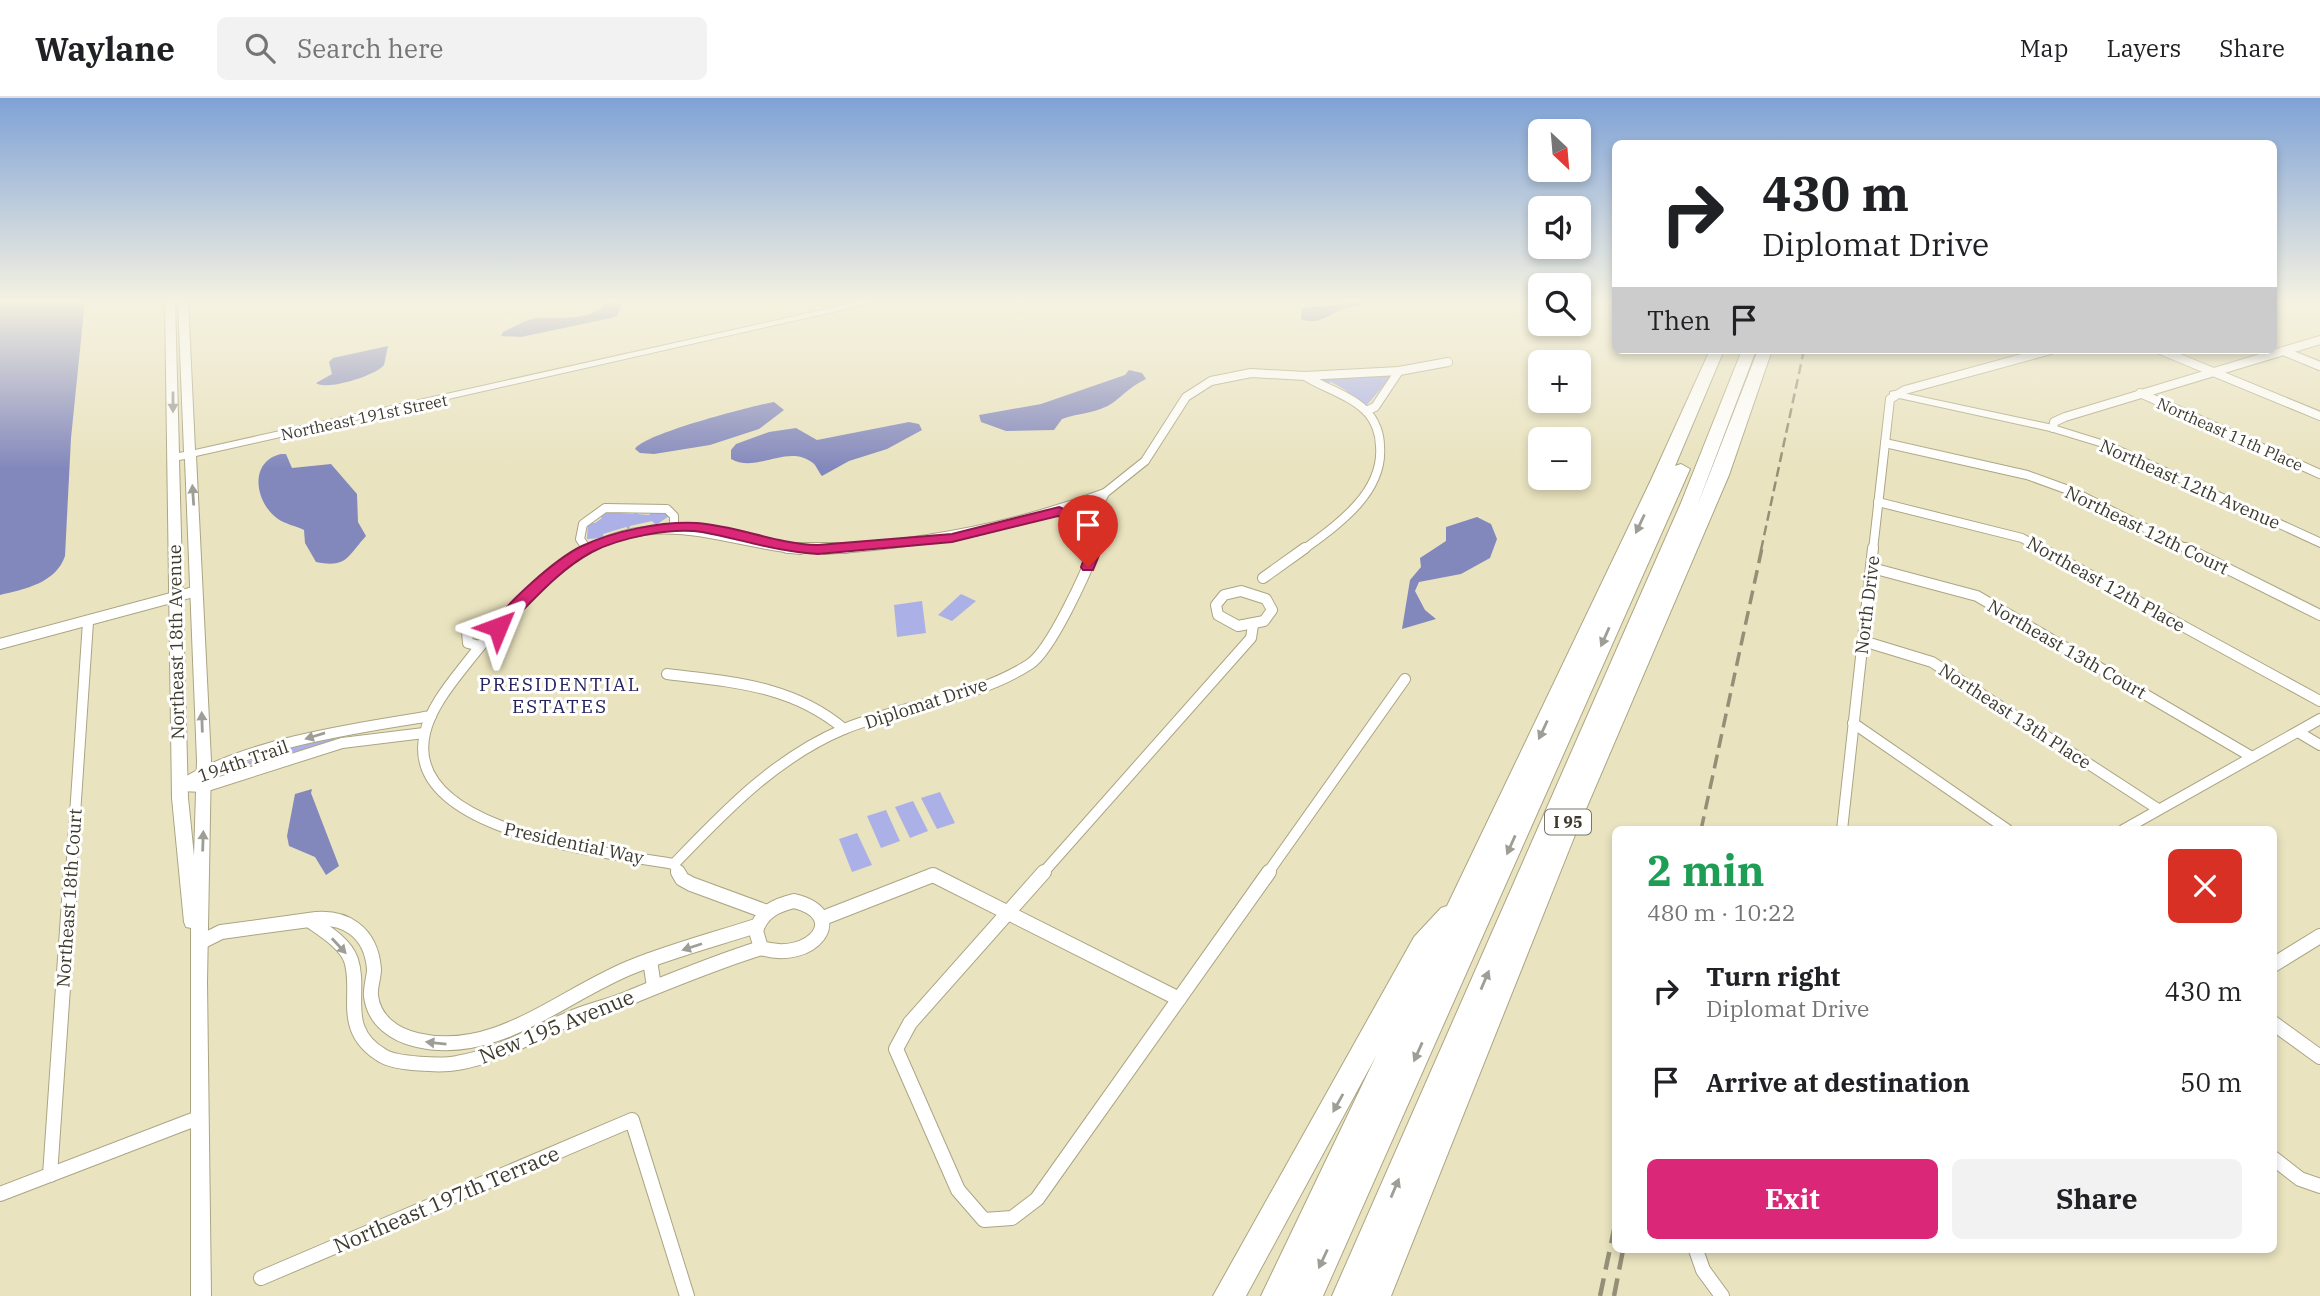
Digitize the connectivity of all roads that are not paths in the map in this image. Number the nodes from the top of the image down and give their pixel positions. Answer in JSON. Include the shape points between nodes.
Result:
{"nodes":[{"id":1,"x":171,"y":356,"type":"edge"},
{"id":2,"x":186,"y":356,"type":"edge"},
{"id":3,"x":632,"y":356,"type":"edge"},
{"id":4,"x":1714,"y":356,"type":"edge"},
{"id":5,"x":1727,"y":356,"type":"edge"},
{"id":6,"x":1747,"y":356,"type":"edge"},
{"id":7,"x":1763,"y":356,"type":"edge"},
{"id":8,"x":2030,"y":356,"type":"edge"},
{"id":9,"x":2174,"y":356,"type":"edge"},
{"id":10,"x":2267,"y":356,"type":"edge"},
{"id":11,"x":2295,"y":356,"type":"edge"},
{"id":12,"x":1448,"y":362,"type":"dead end"},
{"id":13,"x":2320,"y":366,"type":"edge"},
{"id":14,"x":1399,"y":371,"type":"junction"},
{"id":15,"x":2214,"y":372,"type":"junction"},
{"id":16,"x":1305,"y":376,"type":"junction"},
{"id":17,"x":1900,"y":392,"type":"junction"},
{"id":18,"x":2140,"y":393,"type":"junction"},
{"id":19,"x":1366,"y":411,"type":"junction"},
{"id":20,"x":2320,"y":416,"type":"edge"},
{"id":21,"x":2053,"y":425,"type":"junction"},
{"id":22,"x":1885,"y":443,"type":"junction"},
{"id":23,"x":192,"y":454,"type":"junction"},
{"id":24,"x":173,"y":458,"type":"junction"},
{"id":25,"x":2320,"y":474,"type":"edge"},
{"id":26,"x":1105,"y":493,"type":"junction"},
{"id":27,"x":1878,"y":502,"type":"junction"},
{"id":28,"x":1059,"y":512,"type":"junction"},
{"id":29,"x":1090,"y":523,"type":"junction"},
{"id":30,"x":674,"y":526,"type":"junction"},
{"id":31,"x":2320,"y":536,"type":"edge"},
{"id":32,"x":2320,"y":543,"type":"edge"},
{"id":33,"x":587,"y":549,"type":"junction"},
{"id":34,"x":1872,"y":568,"type":"junction"},
{"id":35,"x":1263,"y":578,"type":"dead end"},
{"id":36,"x":197,"y":591,"type":"junction"},
{"id":37,"x":174,"y":597,"type":"junction"},
{"id":38,"x":2320,"y":615,"type":"edge"},
{"id":39,"x":88,"y":621,"type":"junction"},
{"id":40,"x":504,"y":621,"type":"junction"},
{"id":41,"x":1253,"y":625,"type":"junction"},
{"id":42,"x":1863,"y":641,"type":"junction"},
{"id":43,"x":0,"y":644,"type":"edge"},
{"id":44,"x":481,"y":646,"type":"junction"},
{"id":45,"x":667,"y":674,"type":"dead end"},
{"id":46,"x":1405,"y":680,"type":"dead end"},
{"id":47,"x":2320,"y":701,"type":"edge"},
{"id":48,"x":431,"y":716,"type":"junction"},
{"id":49,"x":2320,"y":719,"type":"edge"},
{"id":50,"x":1853,"y":723,"type":"junction"},
{"id":51,"x":349,"y":729,"type":"junction"},
{"id":52,"x":844,"y":729,"type":"junction"},
{"id":53,"x":2298,"y":732,"type":"junction"},
{"id":54,"x":424,"y":733,"type":"junction"},
{"id":55,"x":348,"y":742,"type":"junction"},
{"id":56,"x":2320,"y":745,"type":"edge"},
{"id":57,"x":2252,"y":757,"type":"junction"},
{"id":58,"x":204,"y":770,"type":"junction"},
{"id":59,"x":180,"y":786,"type":"junction"},
{"id":60,"x":204,"y":787,"type":"junction"},
{"id":61,"x":2158,"y":809,"type":"junction"},
{"id":62,"x":1842,"y":826,"type":"edge"},
{"id":63,"x":2002,"y":826,"type":"edge"},
{"id":64,"x":2130,"y":826,"type":"edge"},
{"id":65,"x":674,"y":864,"type":"junction"},
{"id":66,"x":1463,"y":901,"type":"junction"},
{"id":67,"x":1007,"y":910,"type":"junction"},
{"id":68,"x":767,"y":912,"type":"junction"},
{"id":69,"x":823,"y":918,"type":"junction"},
{"id":70,"x":309,"y":920,"type":"junction"},
{"id":71,"x":756,"y":926,"type":"junction"},
{"id":72,"x":2320,"y":936,"type":"edge"},
{"id":73,"x":199,"y":943,"type":"junction"},
{"id":74,"x":761,"y":948,"type":"junction"},
{"id":75,"x":650,"y":960,"type":"junction"},
{"id":76,"x":2277,"y":963,"type":"edge"},
{"id":77,"x":198,"y":982,"type":"junction"},
{"id":78,"x":654,"y":987,"type":"junction"},
{"id":79,"x":1179,"y":999,"type":"junction"},
{"id":80,"x":2277,"y":1026,"type":"edge"},
{"id":81,"x":2320,"y":1057,"type":"edge"},
{"id":82,"x":198,"y":1118,"type":"junction"},
{"id":83,"x":2277,"y":1161,"type":"edge"},
{"id":84,"x":50,"y":1175,"type":"junction"},
{"id":85,"x":2320,"y":1186,"type":"edge"},
{"id":86,"x":0,"y":1194,"type":"edge"},
{"id":87,"x":1697,"y":1253,"type":"edge"},
{"id":88,"x":261,"y":1278,"type":"dead end"},
{"id":89,"x":201,"y":1296,"type":"edge"},
{"id":90,"x":687,"y":1296,"type":"edge"},
{"id":91,"x":1229,"y":1296,"type":"edge"},
{"id":92,"x":1277,"y":1296,"type":"edge"},
{"id":93,"x":1307,"y":1296,"type":"edge"},
{"id":94,"x":1348,"y":1296,"type":"edge"},
{"id":95,"x":1375,"y":1296,"type":"edge"},
{"id":96,"x":1722,"y":1296,"type":"edge"}],
"edges":[{"from":1,"to":24,"type":"street","name":"Northeast 18th Avenue","one_way":true},
{"from":2,"to":23,"type":"street","name":"Northeast 18th Avenue"},
{"from":3,"to":23,"type":"street","name":"Northeast 191st Street"},
{"from":4,"to":66,"type":"highway","one_way":true},
{"from":5,"to":93,"type":"highway","one_way":true,"via":[[1656,526]]},
{"from":94,"to":6,"type":"highway","one_way":true,"via":[[1695,491]]},
{"from":7,"to":95,"type":"highway","number":"I 95","via":[[1720,475],[1565,830]]},
{"from":8,"to":17,"type":"street"},
{"from":9,"to":15,"type":"street"},
{"from":10,"to":15,"type":"street"},
{"from":11,"to":13,"type":"street"},
{"from":12,"to":14,"type":"street","name":"Presidential Way"},
{"from":14,"to":16,"type":"street","name":"Presidential Way"},
{"from":14,"to":19,"type":"street","via":[[1375,407]]},
{"from":15,"to":18,"type":"street"},
{"from":15,"to":20,"type":"street"},
{"from":16,"to":19,"type":"street"},
{"from":16,"to":26,"type":"street","name":"Presidential Way","via":[[1251,373],[1198,388],[1171,416],[1145,461]]},
{"from":17,"to":21,"type":"street","name":"Northeast 12th Avenue"},
{"from":17,"to":22,"type":"street","name":"North Drive","via":[[1890,399]]},
{"from":18,"to":21,"type":"street"},
{"from":18,"to":25,"type":"street","name":"Northeast 11th Place"},
{"from":19,"to":35,"type":"street","via":[[1381,444],[1380,464],[1366,496]]},
{"from":21,"to":31,"type":"street","name":"Northeast 12th Avenue","via":[[2152,457]]},
{"from":21,"to":32,"type":"street","name":"Northeast 12th Avenue","via":[[2145,460]]},
{"from":22,"to":27,"type":"street","name":"North Drive"},
{"from":22,"to":38,"type":"street","name":"Northeast 12th Court","via":[[2027,475],[2074,492]]},
{"from":23,"to":24,"type":"street","name":"Northeast 191st Street"},
{"from":36,"to":23,"type":"street","name":"Northeast 18th Avenue","one_way":true},
{"from":24,"to":37,"type":"street","name":"Northeast 18th Avenue"},
{"from":26,"to":28,"type":"street","name":"Presidential Way"},
{"from":26,"to":29,"type":"street","name":"Presidential Way"},
{"from":27,"to":34,"type":"street","name":"North Drive"},
{"from":27,"to":47,"type":"street","name":"Northeast 12th Place","via":[[2022,538]]},
{"from":28,"to":29,"type":"street"},
{"from":28,"to":30,"type":"street","name":"Presidential Way","via":[[952,538],[818,550]]},
{"from":29,"to":52,"type":"street","name":"Diplomat Drive","via":[[1095,548],[1088,567],[1046,648],[1032,663],[979,688]]},
{"from":30,"to":33,"type":"street","name":"Presidential Way","via":[[636,532]]},
{"from":30,"to":33,"type":"street","via":[[672,511],[667,509],[605,508],[583,524],[580,540]]},
{"from":33,"to":40,"type":"street","name":"Presidential Way","via":[[549,577]]},
{"from":34,"to":42,"type":"street","name":"North Drive"},
{"from":34,"to":57,"type":"street","name":"Northeast 13th Court","via":[[1977,596]]},
{"from":36,"to":37,"type":"street"},
{"from":58,"to":36,"type":"street","name":"Northeast 18th Avenue","one_way":true},
{"from":37,"to":39,"type":"street"},
{"from":37,"to":59,"type":"street","name":"Northeast 18th Avenue"},
{"from":39,"to":43,"type":"street"},
{"from":39,"to":84,"type":"street","name":"Northeast 18th Court"},
{"from":40,"to":44,"type":"street","name":"Presidential Way"},
{"from":40,"to":44,"type":"street","via":[[482,622],[467,632],[468,643]]},
{"from":41,"to":41,"type":"street","via":[[1223,620],[1216,610],[1219,600],[1241,591],[1266,599],[1272,610]]},
{"from":41,"to":67,"type":"street","via":[[1251,638]]},
{"from":42,"to":50,"type":"street","name":"North Drive"},
{"from":42,"to":61,"type":"street","name":"Northeast 13th Place","via":[[1932,662]]},
{"from":44,"to":48,"type":"street","name":"Presidential Way"},
{"from":45,"to":52,"type":"street","via":[[788,691],[827,712]]},
{"from":46,"to":79,"type":"street"},
{"from":48,"to":51,"type":"street","name":"194th Trail"},
{"from":48,"to":54,"type":"street","name":"Presidential Way"},
{"from":49,"to":53,"type":"street"},
{"from":50,"to":62,"type":"street","name":"North Drive"},
{"from":50,"to":63,"type":"street"},
{"from":51,"to":55,"type":"street"},
{"from":51,"to":58,"type":"street","name":"194th Trail","one_way":true},
{"from":52,"to":65,"type":"street","name":"Diplomat Drive","via":[[781,764],[744,792]]},
{"from":53,"to":56,"type":"street"},
{"from":53,"to":57,"type":"street"},
{"from":54,"to":55,"type":"street","name":"194th Trail"},
{"from":54,"to":65,"type":"street","name":"Presidential Way","via":[[430,779],[466,812],[514,833]]},
{"from":55,"to":60,"type":"street","name":"194th Trail"},
{"from":57,"to":61,"type":"street"},
{"from":58,"to":59,"type":"street","name":"194th Trail"},
{"from":58,"to":60,"type":"street","name":"Northeast 18th Avenue"},
{"from":59,"to":60,"type":"street","name":"194th Trail"},
{"from":59,"to":77,"type":"street","name":"Northeast 18th Avenue"},
{"from":73,"to":60,"type":"street","name":"Northeast 18th Avenue","one_way":true},
{"from":61,"to":64,"type":"street"},
{"from":65,"to":68,"type":"street","via":[[682,879],[691,884]]},
{"from":66,"to":91,"type":"highway","one_way":true,"via":[[1423,944]]},
{"from":66,"to":92,"type":"highway"},
{"from":67,"to":69,"type":"street","via":[[933,875]]},
{"from":67,"to":79,"type":"street"},
{"from":67,"to":79,"type":"street","via":[[910,1023],[896,1049],[958,1190],[984,1220],[1008,1221],[1027,1211]]},
{"from":68,"to":69,"type":"street","via":[[782,903],[804,902],[813,905]]},
{"from":68,"to":71,"type":"street"},
{"from":69,"to":74,"type":"street","via":[[819,935],[803,950],[781,955]]},
{"from":70,"to":73,"type":"street","name":"New 195 Avenue","via":[[221,932]]},
{"from":75,"to":70,"type":"street","name":"New 195 Avenue","one_way":true,"via":[[499,1034],[460,1045],[419,1041],[393,1033],[376,1012],[370,946],[359,931],[327,917]]},
{"from":70,"to":78,"type":"street","name":"New 195 Avenue","one_way":true,"via":[[340,944],[351,960],[353,1017],[366,1041],[384,1057],[455,1064],[498,1052]]},
{"from":71,"to":74,"type":"street"},
{"from":71,"to":75,"type":"street","name":"New 195 Avenue","one_way":true},
{"from":72,"to":76,"type":"street"},
{"from":73,"to":77,"type":"street","name":"Northeast 18th Avenue"},
{"from":74,"to":78,"type":"street","name":"New 195 Avenue"},
{"from":75,"to":78,"type":"street"},
{"from":77,"to":82,"type":"street","name":"Northeast 18th Avenue"},
{"from":80,"to":81,"type":"street"},
{"from":82,"to":84,"type":"street"},
{"from":82,"to":89,"type":"street","name":"Northeast 18th Avenue"},
{"from":83,"to":85,"type":"street","via":[[2300,1179]]},
{"from":84,"to":86,"type":"street"},
{"from":87,"to":96,"type":"street"},
{"from":88,"to":90,"type":"street","name":"Northeast 197th Terrace","via":[[632,1120]]}]}
